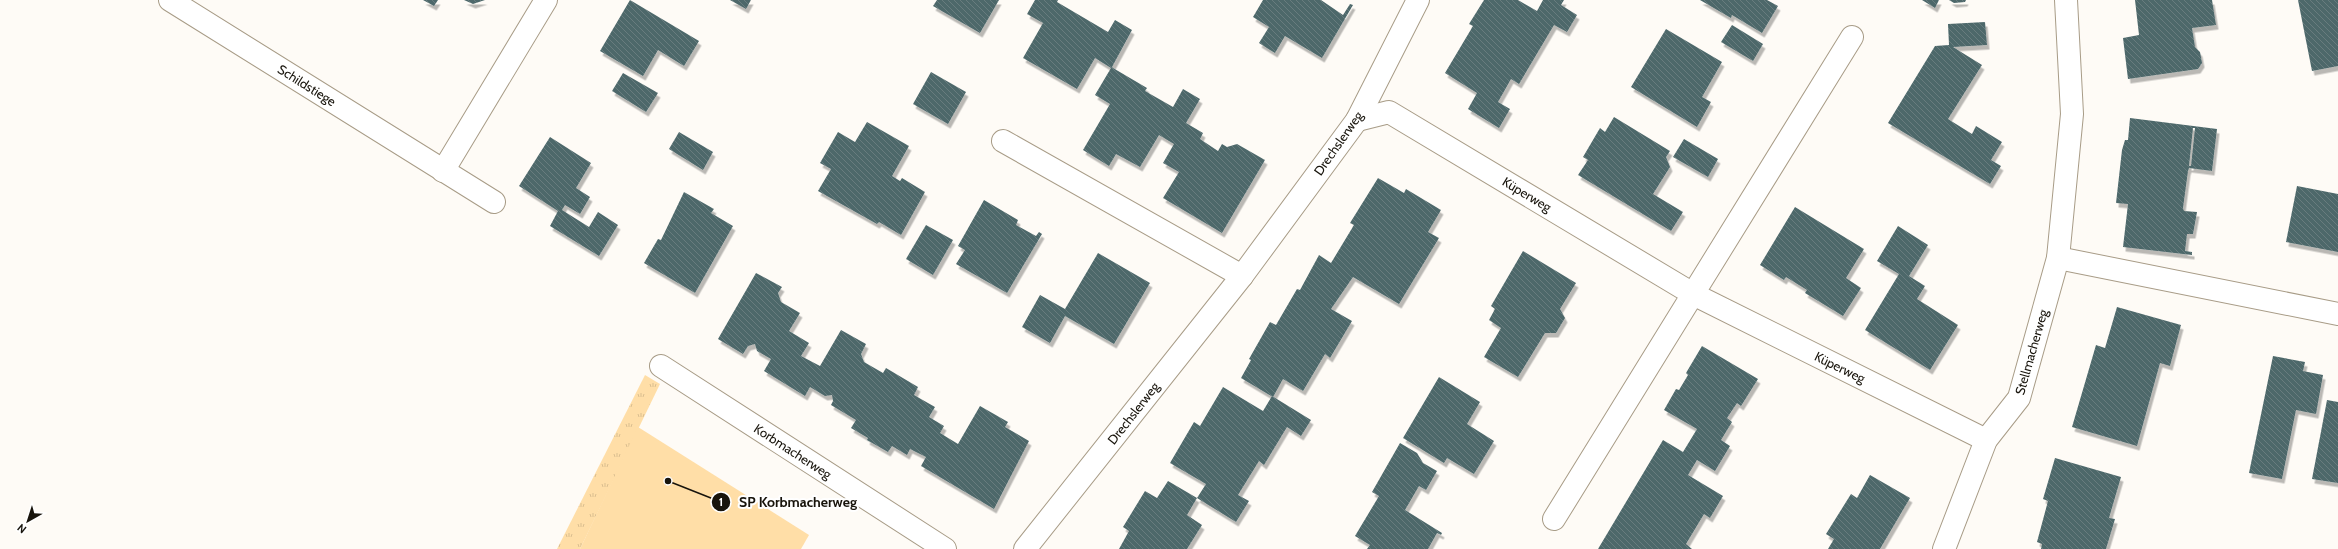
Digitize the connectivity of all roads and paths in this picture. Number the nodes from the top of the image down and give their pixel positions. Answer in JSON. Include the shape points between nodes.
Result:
{"nodes":[{"id":1,"x":170,"y":0,"type":"edge"},
{"id":2,"x":546,"y":0,"type":"edge"},
{"id":3,"x":1418,"y":0,"type":"edge"},
{"id":4,"x":2066,"y":0,"type":"edge"},
{"id":5,"x":1852,"y":37,"type":"dead end"},
{"id":6,"x":1357,"y":120,"type":"junction"},
{"id":7,"x":1002,"y":141,"type":"dead end"},
{"id":8,"x":443,"y":170,"type":"junction"},
{"id":9,"x":494,"y":202,"type":"dead end"},
{"id":10,"x":2058,"y":258,"type":"junction"},
{"id":11,"x":1242,"y":276,"type":"junction"},
{"id":12,"x":1693,"y":294,"type":"junction"},
{"id":13,"x":2338,"y":314,"type":"edge"},
{"id":14,"x":661,"y":366,"type":"dead end"},
{"id":15,"x":1986,"y":440,"type":"junction"},
{"id":16,"x":1554,"y":519,"type":"dead end"},
{"id":17,"x":945,"y":549,"type":"edge"},
{"id":18,"x":1025,"y":549,"type":"edge"},
{"id":19,"x":1944,"y":549,"type":"edge"}],
"edges":[{"from":1,"to":8,"type":"street","name":"Schildstiege"},
{"from":2,"to":8,"type":"street"},
{"from":3,"to":6,"type":"street","name":"Drechslerweg"},
{"from":4,"to":10,"type":"street","name":"Stellmacherweg","via":[[2072,114]]},
{"from":5,"to":12,"type":"street"},
{"from":6,"to":11,"type":"street","name":"Drechslerweg"},
{"from":6,"to":12,"type":"street","name":"Küperweg","via":[[1389,112]]},
{"from":7,"to":11,"type":"street"},
{"from":8,"to":9,"type":"street","name":"Schildstiege"},
{"from":10,"to":13,"type":"street"},
{"from":10,"to":15,"type":"street","name":"Stellmacherweg","via":[[2019,398]]},
{"from":11,"to":18,"type":"street","name":"Drechslerweg"},
{"from":12,"to":15,"type":"street","name":"Küperweg"},
{"from":12,"to":16,"type":"street"},
{"from":14,"to":17,"type":"street","name":"Korbmacherweg"},
{"from":15,"to":19,"type":"street","name":"Stellmacherweg"}]}
